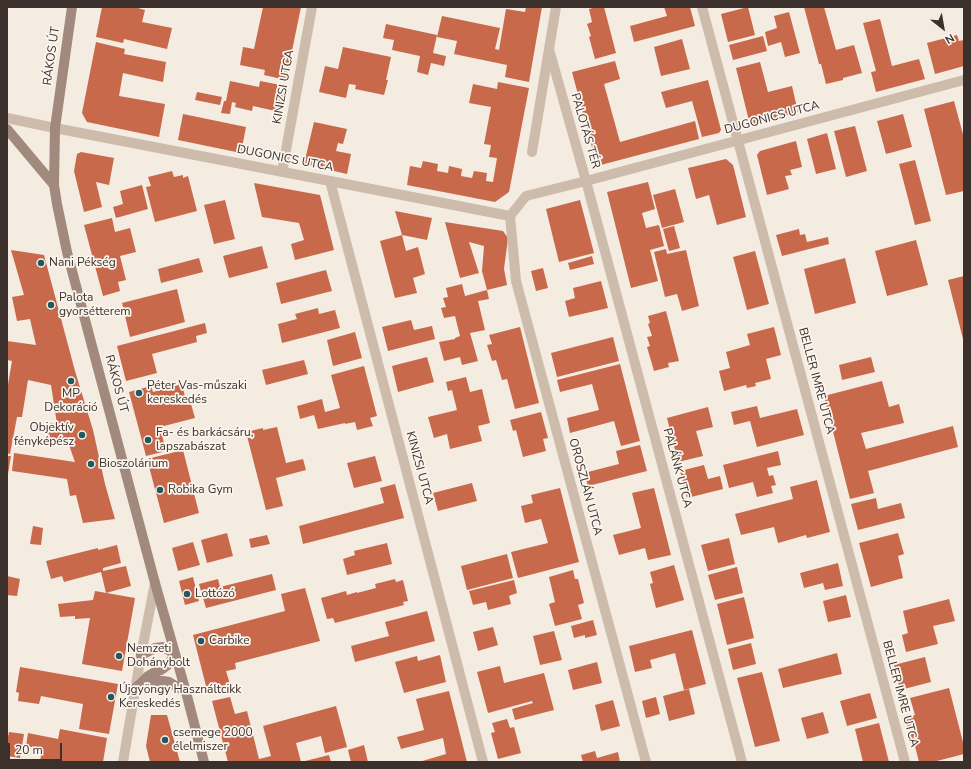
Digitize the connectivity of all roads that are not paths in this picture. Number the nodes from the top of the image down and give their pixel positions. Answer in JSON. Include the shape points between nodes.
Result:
{"nodes":[{"id":1,"x":72,"y":7,"type":"edge"},
{"id":2,"x":312,"y":7,"type":"edge"},
{"id":3,"x":556,"y":7,"type":"edge"},
{"id":4,"x":702,"y":7,"type":"edge"},
{"id":5,"x":549,"y":49,"type":"junction"},
{"id":6,"x":964,"y":80,"type":"edge"},
{"id":7,"x":7,"y":118,"type":"edge"},
{"id":8,"x":55,"y":128,"type":"junction"},
{"id":9,"x":7,"y":129,"type":"edge"},
{"id":10,"x":737,"y":141,"type":"junction"},
{"id":11,"x":532,"y":152,"type":"dead end"},
{"id":12,"x":282,"y":172,"type":"junction"},
{"id":13,"x":330,"y":181,"type":"junction"},
{"id":14,"x":586,"y":181,"type":"junction"},
{"id":15,"x":54,"y":185,"type":"junction"},
{"id":16,"x":510,"y":216,"type":"junction"},
{"id":17,"x":155,"y":583,"type":"junction"},
{"id":18,"x":175,"y":654,"type":"junction"},
{"id":19,"x":140,"y":655,"type":"junction"},
{"id":20,"x":138,"y":685,"type":"junction"},
{"id":21,"x":186,"y":692,"type":"junction"},
{"id":22,"x":123,"y":762,"type":"edge"},
{"id":23,"x":204,"y":762,"type":"edge"},
{"id":24,"x":483,"y":762,"type":"edge"},
{"id":25,"x":646,"y":762,"type":"edge"},
{"id":26,"x":742,"y":762,"type":"edge"},
{"id":27,"x":905,"y":762,"type":"edge"}],
"edges":[{"from":1,"to":8,"type":"street","name":"RÁKOS ÚT"},
{"from":2,"to":12,"type":"street","name":"KINIZSI UTCA"},
{"from":3,"to":5,"type":"street","name":"PALOTÁS TÉR"},
{"from":4,"to":10,"type":"street","name":"BELLER IMRE UTCA"},
{"from":5,"to":11,"type":"street","name":"PALOTÁS TÉR"},
{"from":5,"to":14,"type":"street","name":"PALOTÁS TÉR"},
{"from":6,"to":10,"type":"street","name":"DUGONICS UTCA"},
{"from":7,"to":8,"type":"street","name":"DUGONICS UTCA"},
{"from":8,"to":12,"type":"street","name":"DUGONICS UTCA"},
{"from":8,"to":15,"type":"street","name":"RÁKOS ÚT"},
{"from":9,"to":15,"type":"street"},
{"from":10,"to":14,"type":"street","name":"DUGONICS UTCA"},
{"from":10,"to":27,"type":"street","name":"BELLER IMRE UTCA"},
{"from":12,"to":13,"type":"street","name":"DUGONICS UTCA"},
{"from":13,"to":16,"type":"street","name":"DUGONICS UTCA"},
{"from":13,"to":24,"type":"street","name":"KINIZSI UTCA"},
{"from":14,"to":16,"type":"street","name":"PALOTÁS TÉR","via":[[526,196]]},
{"from":14,"to":26,"type":"street","name":"PALÁNK UTCA"},
{"from":15,"to":17,"type":"street","name":"RÁKOS ÚT","via":[[67,252]]},
{"from":16,"to":25,"type":"street","name":"OROSZLÁN UTCA","via":[[516,281]]},
{"from":17,"to":18,"type":"street","name":"RÁKOS ÚT"},
{"from":17,"to":19,"type":"street"},
{"from":18,"to":19,"type":"street","via":[[163,647]]},
{"from":18,"to":20,"type":"street","via":[[169,664]]},
{"from":18,"to":21,"type":"street","name":"RÁKOS ÚT"},
{"from":19,"to":20,"type":"street"},
{"from":20,"to":21,"type":"street","via":[[156,680],[164,681]]},
{"from":20,"to":22,"type":"street"},
{"from":21,"to":23,"type":"street","name":"RÁKOS ÚT"}]}
